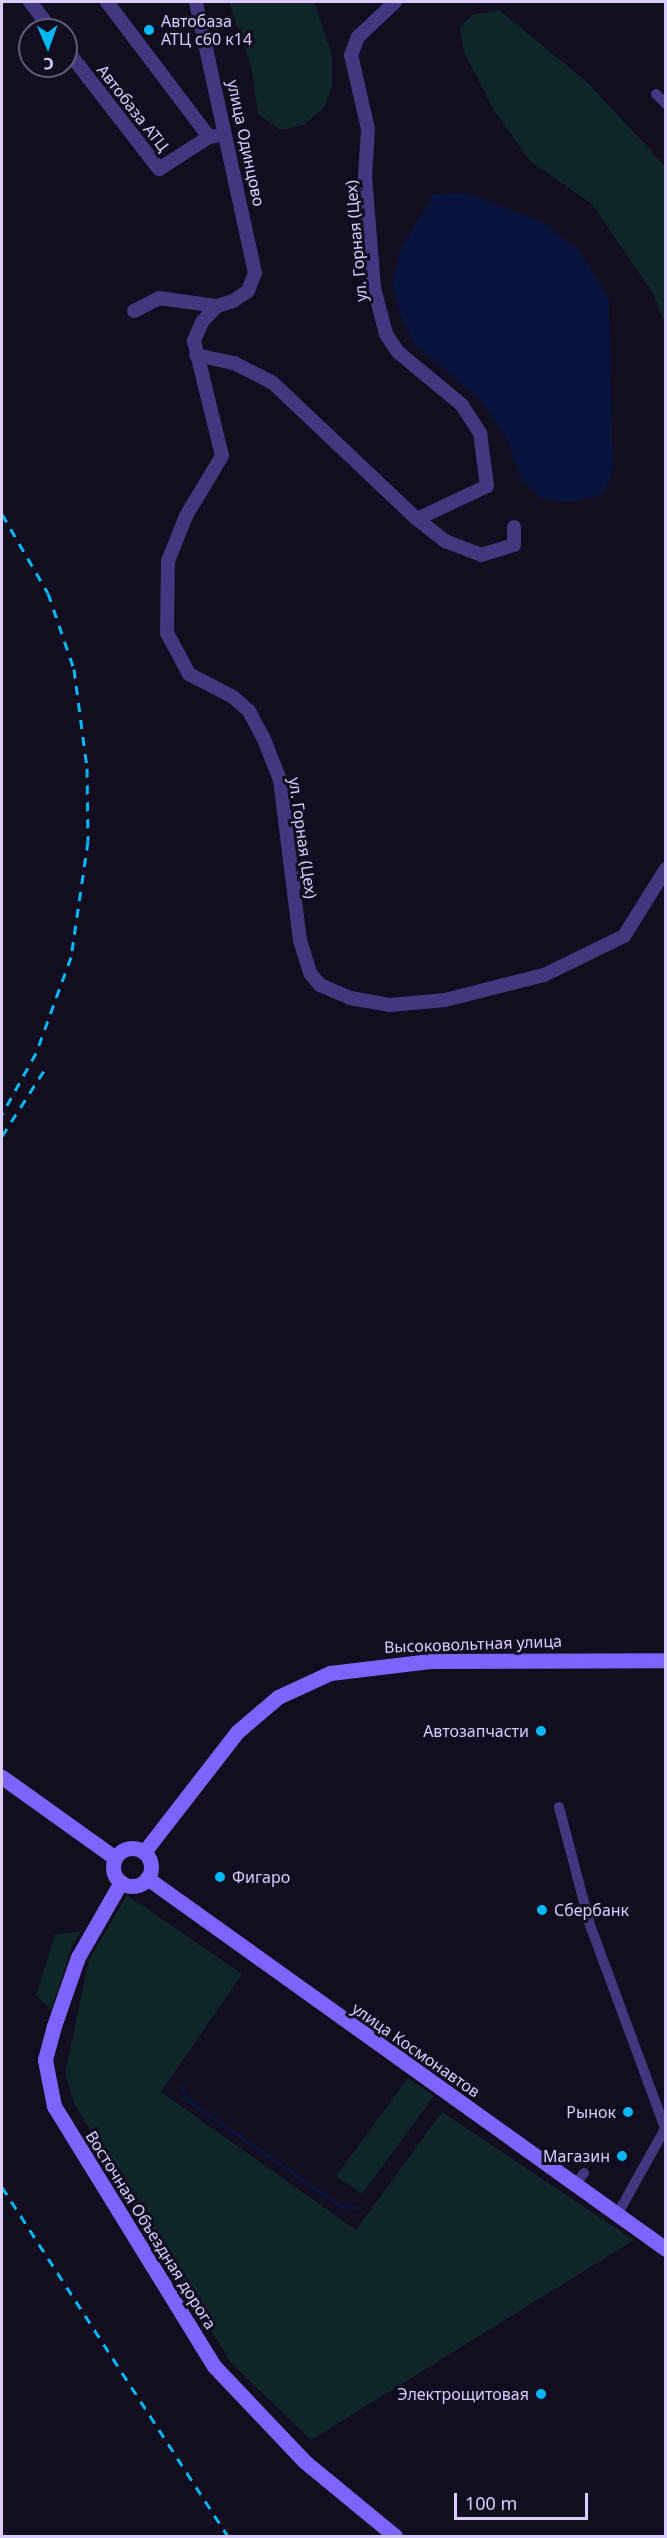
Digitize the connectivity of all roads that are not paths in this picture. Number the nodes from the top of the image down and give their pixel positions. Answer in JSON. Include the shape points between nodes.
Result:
{"nodes":[{"id":1,"x":32,"y":2,"type":"edge"},
{"id":2,"x":106,"y":2,"type":"edge"},
{"id":3,"x":196,"y":2,"type":"edge"},
{"id":4,"x":395,"y":2,"type":"edge"},
{"id":5,"x":43,"y":18,"type":"edge"},
{"id":6,"x":78,"y":64,"type":"edge"},
{"id":7,"x":656,"y":94,"type":"dead end"},
{"id":8,"x":666,"y":104,"type":"edge"},
{"id":9,"x":228,"y":135,"type":"junction"},
{"id":10,"x":209,"y":137,"type":"junction"},
{"id":11,"x":248,"y":291,"type":"joint"},
{"id":12,"x":217,"y":306,"type":"junction"},
{"id":13,"x":134,"y":311,"type":"dead end"},
{"id":14,"x":196,"y":355,"type":"junction"},
{"id":15,"x":417,"y":519,"type":"junction"},
{"id":16,"x":514,"y":527,"type":"dead end"},
{"id":17,"x":666,"y":869,"type":"edge"},
{"id":18,"x":666,"y":1660,"type":"edge"},
{"id":19,"x":2,"y":1777,"type":"edge"},
{"id":20,"x":559,"y":1807,"type":"dead end"},
{"id":21,"x":144,"y":1852,"type":"junction"},
{"id":22,"x":115,"y":1858,"type":"junction"},
{"id":23,"x":147,"y":1878,"type":"junction"},
{"id":24,"x":121,"y":1882,"type":"junction"},
{"id":25,"x":665,"y":2128,"type":"edge"},
{"id":26,"x":617,"y":2215,"type":"junction"},
{"id":27,"x":666,"y":2249,"type":"edge"},
{"id":28,"x":394,"y":2536,"type":"edge"}],
"edges":[{"from":1,"to":5,"type":"street"},
{"from":2,"to":10,"type":"street"},
{"from":3,"to":9,"type":"street","name":"улица Одинцово"},
{"from":4,"to":15,"type":"street","name":"ул. Горная (Цех)","via":[[358,37],[351,55],[369,129],[366,186],[374,288],[386,334],[398,352],[462,405],[472,420],[489,474],[481,494]]},
{"from":6,"to":10,"type":"street","name":"Автобаза АТЦ","via":[[159,169]]},
{"from":7,"to":8,"type":"street"},
{"from":9,"to":10,"type":"street","name":"Автобаза АТЦ"},
{"from":9,"to":11,"type":"street","name":"улица Одинцово","via":[[255,273]]},
{"from":11,"to":12,"type":"street","name":"ул. Горная (Цех)"},
{"from":12,"to":13,"type":"street","via":[[159,298]]},
{"from":12,"to":14,"type":"street","name":"ул. Горная (Цех)","via":[[202,322],[194,341]]},
{"from":14,"to":15,"type":"street","via":[[234,363],[273,383]]},
{"from":14,"to":17,"type":"street","name":"ул. Горная (Цех)","via":[[222,456],[186,516],[168,561],[167,633],[189,674],[233,697],[249,711],[263,737],[280,780],[300,940],[310,973],[320,985],[350,998],[414,1005],[544,975],[624,936]]},
{"from":15,"to":16,"type":"street","via":[[445,541],[481,555],[514,545]]},
{"from":18,"to":21,"type":"main road","name":"Высоковольтная улица","via":[[460,1659],[330,1673],[278,1697],[237,1732]]},
{"from":19,"to":22,"type":"main road"},
{"from":20,"to":25,"type":"street","via":[[590,1925]]},
{"from":21,"to":22,"type":"main road","via":[[126,1848]]},
{"from":21,"to":23,"type":"main road","via":[[151,1864]]},
{"from":22,"to":24,"type":"main road","via":[[113,1871]]},
{"from":23,"to":24,"type":"main road","via":[[135,1886]]},
{"from":23,"to":26,"type":"main road","name":"улица Космонавтов","via":[[580,2179]]},
{"from":24,"to":28,"type":"main road","name":"Восточная Объездная дорога","via":[[78,1957],[54,2026],[45,2060],[54,2106],[214,2366],[304,2461]]},
{"from":25,"to":26,"type":"street"},
{"from":26,"to":27,"type":"main road","name":"улица Космонавтов"}]}
